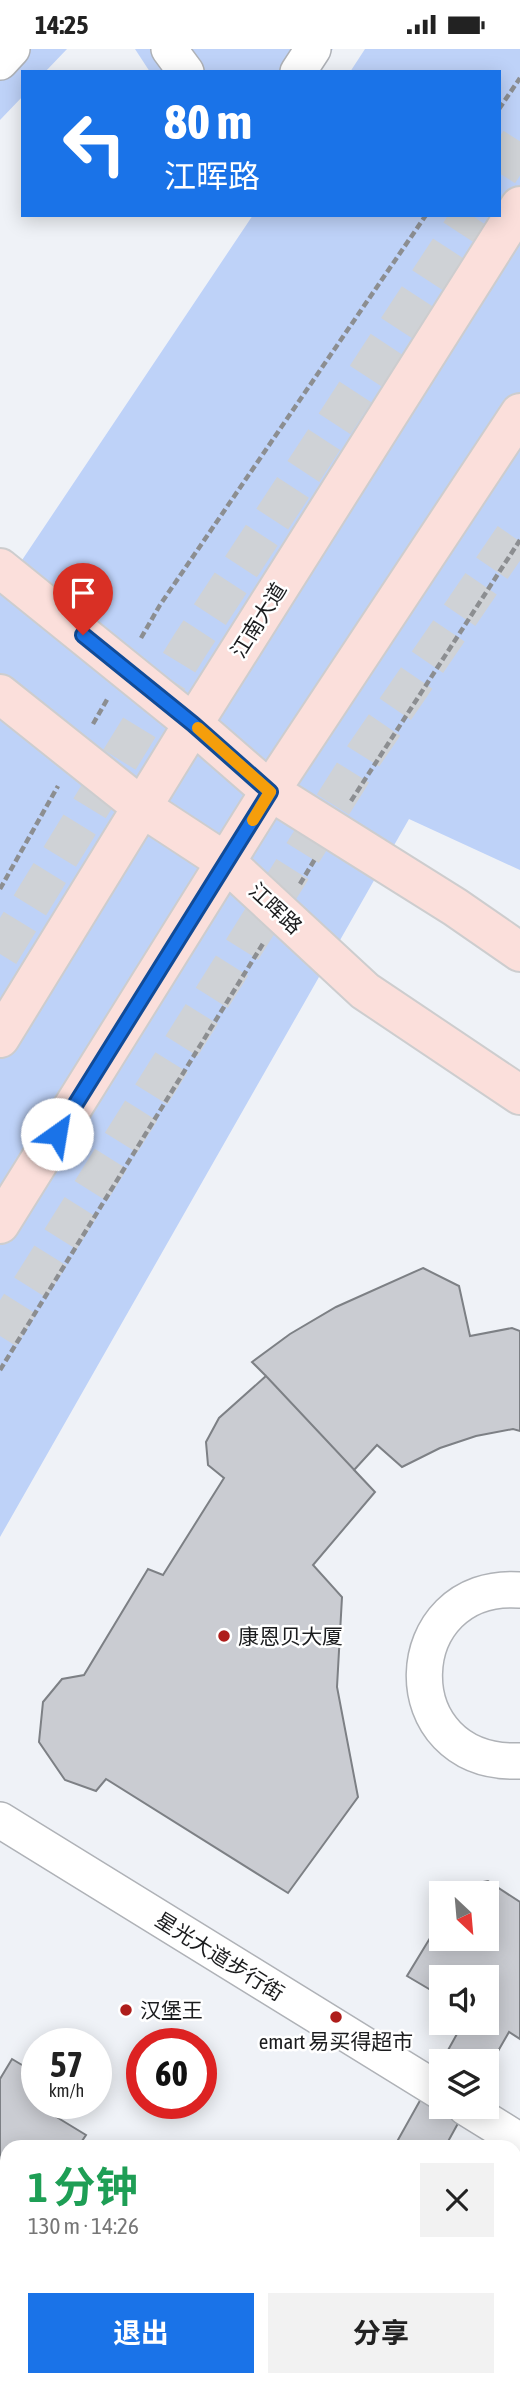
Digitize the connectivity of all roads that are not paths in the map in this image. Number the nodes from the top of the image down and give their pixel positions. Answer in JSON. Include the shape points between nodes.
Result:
{"nodes":[{"id":1,"x":12,"y":49,"type":"edge"},
{"id":2,"x":169,"y":49,"type":"edge"},
{"id":3,"x":313,"y":49,"type":"edge"},
{"id":4,"x":0,"y":62,"type":"edge"},
{"id":5,"x":185,"y":70,"type":"edge"},
{"id":6,"x":299,"y":70,"type":"edge"},
{"id":7,"x":520,"y":206,"type":"edge"},
{"id":8,"x":520,"y":413,"type":"edge"},
{"id":9,"x":0,"y":568,"type":"edge"},
{"id":10,"x":0,"y":694,"type":"edge"},
{"id":11,"x":193,"y":724,"type":"junction"},
{"id":12,"x":270,"y":792,"type":"junction"},
{"id":13,"x":143,"y":808,"type":"junction"},
{"id":14,"x":227,"y":863,"type":"junction"},
{"id":15,"x":520,"y":952,"type":"edge"},
{"id":16,"x":0,"y":1038,"type":"edge"},
{"id":17,"x":520,"y":1095,"type":"edge"},
{"id":18,"x":0,"y":1224,"type":"edge"},
{"id":19,"x":520,"y":1590,"type":"edge"},
{"id":20,"x":520,"y":1761,"type":"edge"},
{"id":21,"x":0,"y":1820,"type":"edge"},
{"id":22,"x":429,"y":2085,"type":"edge"},
{"id":23,"x":484,"y":2119,"type":"edge"},
{"id":24,"x":518,"y":2140,"type":"edge"}],
"edges":[{"from":1,"to":4,"type":"street"},
{"from":2,"to":5,"type":"street"},
{"from":3,"to":6,"type":"street"},
{"from":7,"to":11,"type":"main road","name":"江南大道"},
{"from":8,"to":12,"type":"main road"},
{"from":9,"to":11,"type":"main road"},
{"from":10,"to":13,"type":"main road","name":"江晖路"},
{"from":11,"to":12,"type":"main road"},
{"from":11,"to":13,"type":"main road","name":"江南大道"},
{"from":12,"to":14,"type":"main road"},
{"from":12,"to":15,"type":"main road"},
{"from":13,"to":14,"type":"main road","name":"江晖路"},
{"from":13,"to":16,"type":"main road","name":"江南大道"},
{"from":14,"to":17,"type":"main road","name":"江晖路","via":[[365,991]]},
{"from":14,"to":18,"type":"main road"},
{"from":19,"to":20,"type":"street","via":[[478,1595],[454,1609],[437,1629],[426,1654],[423,1683],[431,1712],[448,1736],[472,1754],[500,1762]]},
{"from":21,"to":22,"type":"street","name":"星光大道步行街"},
{"from":23,"to":24,"type":"street"}]}
